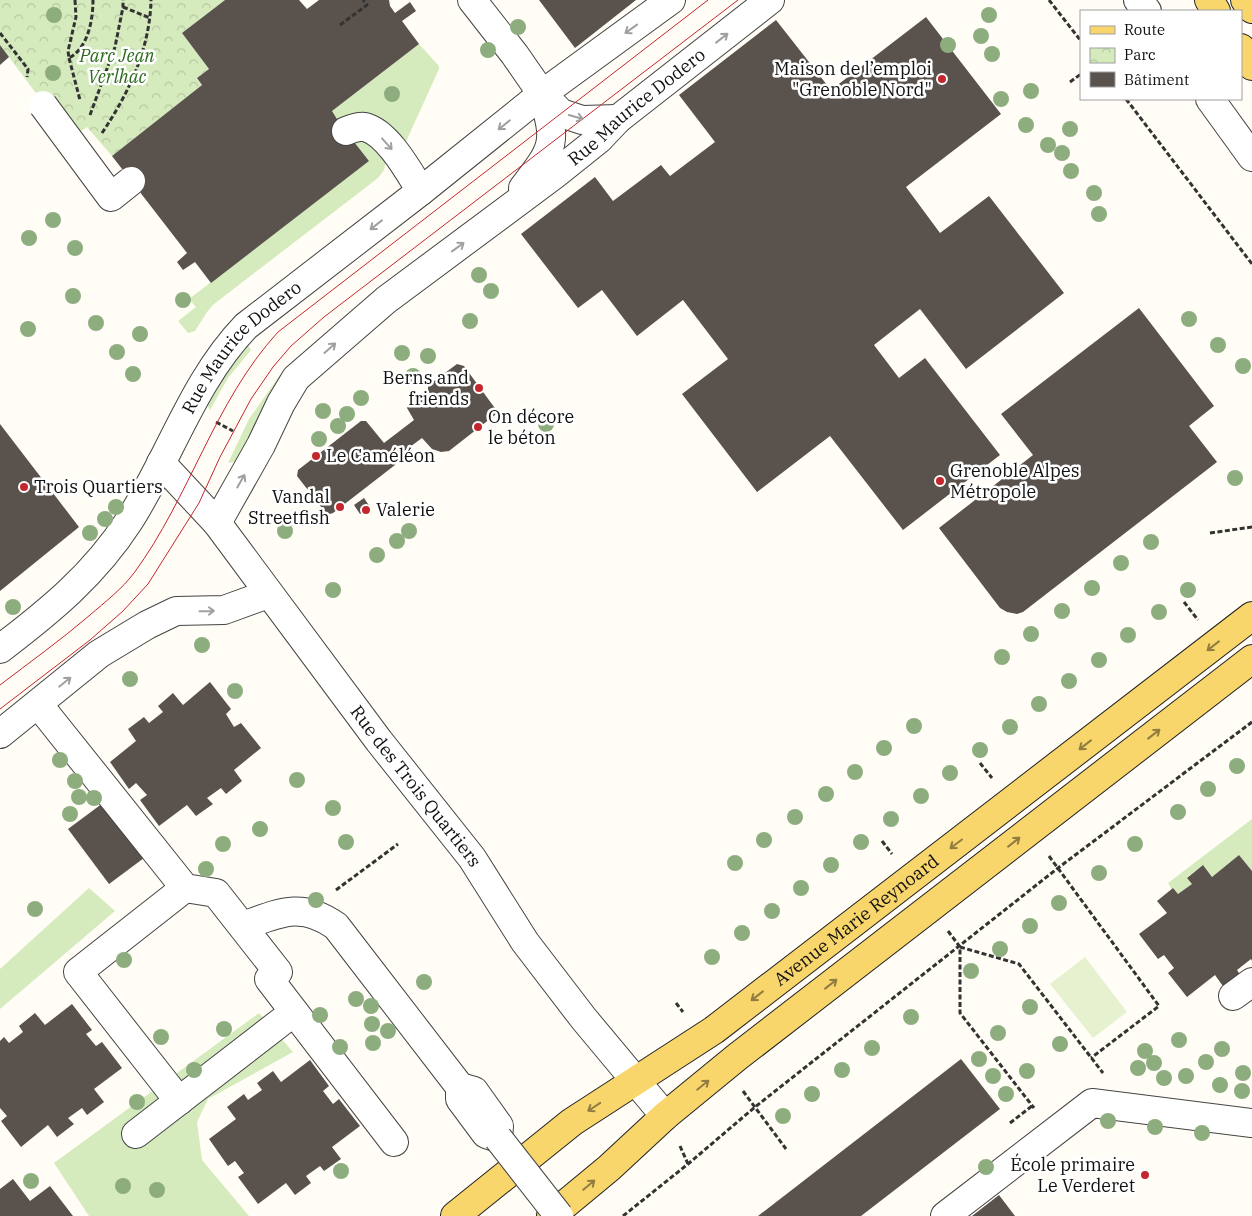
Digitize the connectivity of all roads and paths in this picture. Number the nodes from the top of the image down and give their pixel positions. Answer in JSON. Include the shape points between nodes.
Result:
{"nodes":[{"id":1,"x":75,"y":0,"type":"edge"},
{"id":2,"x":93,"y":0,"type":"edge"},
{"id":3,"x":123,"y":0,"type":"edge"},
{"id":4,"x":151,"y":0,"type":"edge"},
{"id":5,"x":363,"y":0,"type":"edge"},
{"id":6,"x":472,"y":0,"type":"edge"},
{"id":7,"x":671,"y":0,"type":"edge"},
{"id":8,"x":770,"y":0,"type":"edge"},
{"id":9,"x":1049,"y":0,"type":"edge"},
{"id":10,"x":1245,"y":0,"type":"edge"},
{"id":11,"x":124,"y":7,"type":"junction"},
{"id":12,"x":1252,"y":9,"type":"edge"},
{"id":13,"x":150,"y":18,"type":"junction"},
{"id":14,"x":340,"y":25,"type":"dead end"},
{"id":15,"x":0,"y":33,"type":"edge"},
{"id":16,"x":1080,"y":40,"type":"edge"},
{"id":17,"x":1242,"y":50,"type":"edge"},
{"id":18,"x":70,"y":58,"type":"junction"},
{"id":19,"x":1252,"y":66,"type":"edge"},
{"id":20,"x":1080,"y":75,"type":"edge"},
{"id":21,"x":1070,"y":82,"type":"dead end"},
{"id":22,"x":542,"y":94,"type":"junction"},
{"id":23,"x":1127,"y":100,"type":"edge"},
{"id":24,"x":1211,"y":100,"type":"edge"},
{"id":25,"x":80,"y":101,"type":"dead end"},
{"id":26,"x":43,"y":105,"type":"joint"},
{"id":27,"x":89,"y":119,"type":"dead end"},
{"id":28,"x":618,"y":119,"type":"junction"},
{"id":29,"x":346,"y":131,"type":"dead end"},
{"id":30,"x":98,"y":138,"type":"dead end"},
{"id":31,"x":1252,"y":157,"type":"edge"},
{"id":32,"x":131,"y":181,"type":"dead end"},
{"id":33,"x":421,"y":191,"type":"junction"},
{"id":34,"x":503,"y":214,"type":"junction"},
{"id":35,"x":1252,"y":264,"type":"edge"},
{"id":36,"x":190,"y":408,"type":"junction"},
{"id":37,"x":261,"y":446,"type":"junction"},
{"id":38,"x":162,"y":463,"type":"junction"},
{"id":39,"x":216,"y":523,"type":"junction"},
{"id":40,"x":1252,"y":527,"type":"edge"},
{"id":41,"x":1210,"y":533,"type":"dead end"},
{"id":42,"x":268,"y":594,"type":"junction"},
{"id":43,"x":1252,"y":616,"type":"edge"},
{"id":44,"x":0,"y":649,"type":"edge"},
{"id":45,"x":1252,"y":659,"type":"edge"},
{"id":46,"x":38,"y":704,"type":"junction"},
{"id":47,"x":1252,"y":722,"type":"edge"},
{"id":48,"x":0,"y":734,"type":"edge"},
{"id":49,"x":398,"y":844,"type":"dead end"},
{"id":50,"x":358,"y":874,"type":"dead end"},
{"id":51,"x":185,"y":888,"type":"junction"},
{"id":52,"x":1087,"y":910,"type":"dead end"},
{"id":53,"x":243,"y":926,"type":"junction"},
{"id":54,"x":960,"y":947,"type":"junction"},
{"id":55,"x":294,"y":1012,"type":"junction"},
{"id":56,"x":960,"y":1013,"type":"dead end"},
{"id":57,"x":1091,"y":1058,"type":"junction"},
{"id":58,"x":635,"y":1080,"type":"junction"},
{"id":59,"x":179,"y":1101,"type":"junction"},
{"id":60,"x":1032,"y":1106,"type":"junction"},
{"id":61,"x":1129,"y":1107,"type":"junction"},
{"id":62,"x":665,"y":1116,"type":"junction"},
{"id":63,"x":1010,"y":1123,"type":"dead end"},
{"id":64,"x":1252,"y":1123,"type":"edge"},
{"id":65,"x":1053,"y":1132,"type":"junction"},
{"id":66,"x":136,"y":1134,"type":"dead end"},
{"id":67,"x":394,"y":1142,"type":"dead end"},
{"id":68,"x":455,"y":1216,"type":"edge"},
{"id":69,"x":551,"y":1216,"type":"edge"},
{"id":70,"x":559,"y":1216,"type":"edge"},
{"id":71,"x":623,"y":1216,"type":"edge"},
{"id":72,"x":945,"y":1216,"type":"edge"}],
"edges":[{"from":1,"to":18,"type":"path","via":[[76,18],[68,51]]},
{"from":2,"to":18,"type":"path","via":[[85,42]]},
{"from":3,"to":11,"type":"path"},
{"from":4,"to":13,"type":"path"},
{"from":5,"to":14,"type":"path","via":[[367,5]]},
{"from":6,"to":22,"type":"street"},
{"from":7,"to":22,"type":"street","name":"Rue Maurice Dodero","one_way":true},
{"from":28,"to":8,"type":"street","name":"Rue Maurice Dodero","one_way":true},
{"from":9,"to":16,"type":"path"},
{"from":10,"to":12,"type":"main road"},
{"from":11,"to":13,"type":"path"},
{"from":11,"to":27,"type":"path","via":[[115,47]]},
{"from":13,"to":30,"type":"path","via":[[139,64],[117,110]]},
{"from":15,"to":26,"type":"path","via":[[28,70],[27,83]]},
{"from":17,"to":19,"type":"main road"},
{"from":18,"to":25,"type":"path"},
{"from":20,"to":21,"type":"path"},
{"from":22,"to":28,"type":"street","one_way":true,"via":[[561,112],[582,120]]},
{"from":22,"to":33,"type":"street","name":"Rue Maurice Dodero","one_way":true},
{"from":22,"to":34,"type":"street","name":"Rue Maurice Dodero","via":[[550,120],[552,143],[545,160]]},
{"from":23,"to":35,"type":"path"},
{"from":24,"to":31,"type":"street"},
{"from":26,"to":32,"type":"street","bridge":true,"via":[[112,196]]},
{"from":28,"to":34,"type":"street","name":"Rue Maurice Dodero","via":[[599,139]]},
{"from":29,"to":33,"type":"street","one_way":true,"via":[[364,127],[378,134]]},
{"from":33,"to":36,"type":"street","name":"Rue Maurice Dodero","one_way":true,"via":[[246,326],[228,344],[207,374]]},
{"from":37,"to":34,"type":"street","name":"Rue Maurice Dodero","one_way":true,"via":[[296,378],[386,300]]},
{"from":36,"to":37,"type":"path"},
{"from":36,"to":38,"type":"street","name":"Rue Maurice Dodero"},
{"from":39,"to":37,"type":"street","name":"Rue Maurice Dodero","one_way":true},
{"from":38,"to":39,"type":"street","name":"Rue des Trois Quartiers"},
{"from":38,"to":44,"type":"street","name":"Rue Maurice Dodero","via":[[130,520],[96,566],[56,604]]},
{"from":39,"to":42,"type":"street","name":"Rue des Trois Quartiers"},
{"from":40,"to":41,"type":"path"},
{"from":46,"to":42,"type":"street","one_way":true,"via":[[99,654],[176,611],[224,610]]},
{"from":42,"to":58,"type":"street","name":"Rue des Trois Quartiers","via":[[378,741],[472,858],[525,942]]},
{"from":43,"to":58,"type":"main road","name":"Avenue Marie Reynoard","one_way":true,"via":[[714,1030]]},
{"from":62,"to":45,"type":"main road","name":"Avenue Marie Reynoard","one_way":true},
{"from":46,"to":48,"type":"street"},
{"from":46,"to":51,"type":"street"},
{"from":47,"to":54,"type":"path","via":[[1058,868]]},
{"from":49,"to":50,"type":"path"},
{"from":51,"to":53,"type":"street","via":[[216,893]]},
{"from":51,"to":59,"type":"street","via":[[78,972]]},
{"from":52,"to":57,"type":"path","via":[[1159,1006]]},
{"from":53,"to":55,"type":"street","via":[[278,972],[269,980]]},
{"from":53,"to":70,"type":"street","bridge":true,"via":[[287,911],[308,911],[323,916],[336,926],[460,1086],[460,1099],[486,1134],[498,1138]]},
{"from":54,"to":57,"type":"path","via":[[1019,964]]},
{"from":54,"to":71,"type":"path","via":[[754,1107]]},
{"from":55,"to":59,"type":"street"},
{"from":55,"to":67,"type":"street"},
{"from":56,"to":60,"type":"path"},
{"from":57,"to":61,"type":"path"},
{"from":58,"to":62,"type":"street","name":"Rue des Trois Quartiers"},
{"from":58,"to":68,"type":"main road","name":"Avenue Marie Reynoard","one_way":true,"via":[[572,1122]]},
{"from":59,"to":66,"type":"street"},
{"from":60,"to":63,"type":"path"},
{"from":60,"to":65,"type":"path"},
{"from":61,"to":64,"type":"street"},
{"from":61,"to":65,"type":"street","via":[[1092,1103]]},
{"from":69,"to":62,"type":"main road","name":"Avenue Marie Reynoard","one_way":true},
{"from":65,"to":72,"type":"street"}]}
